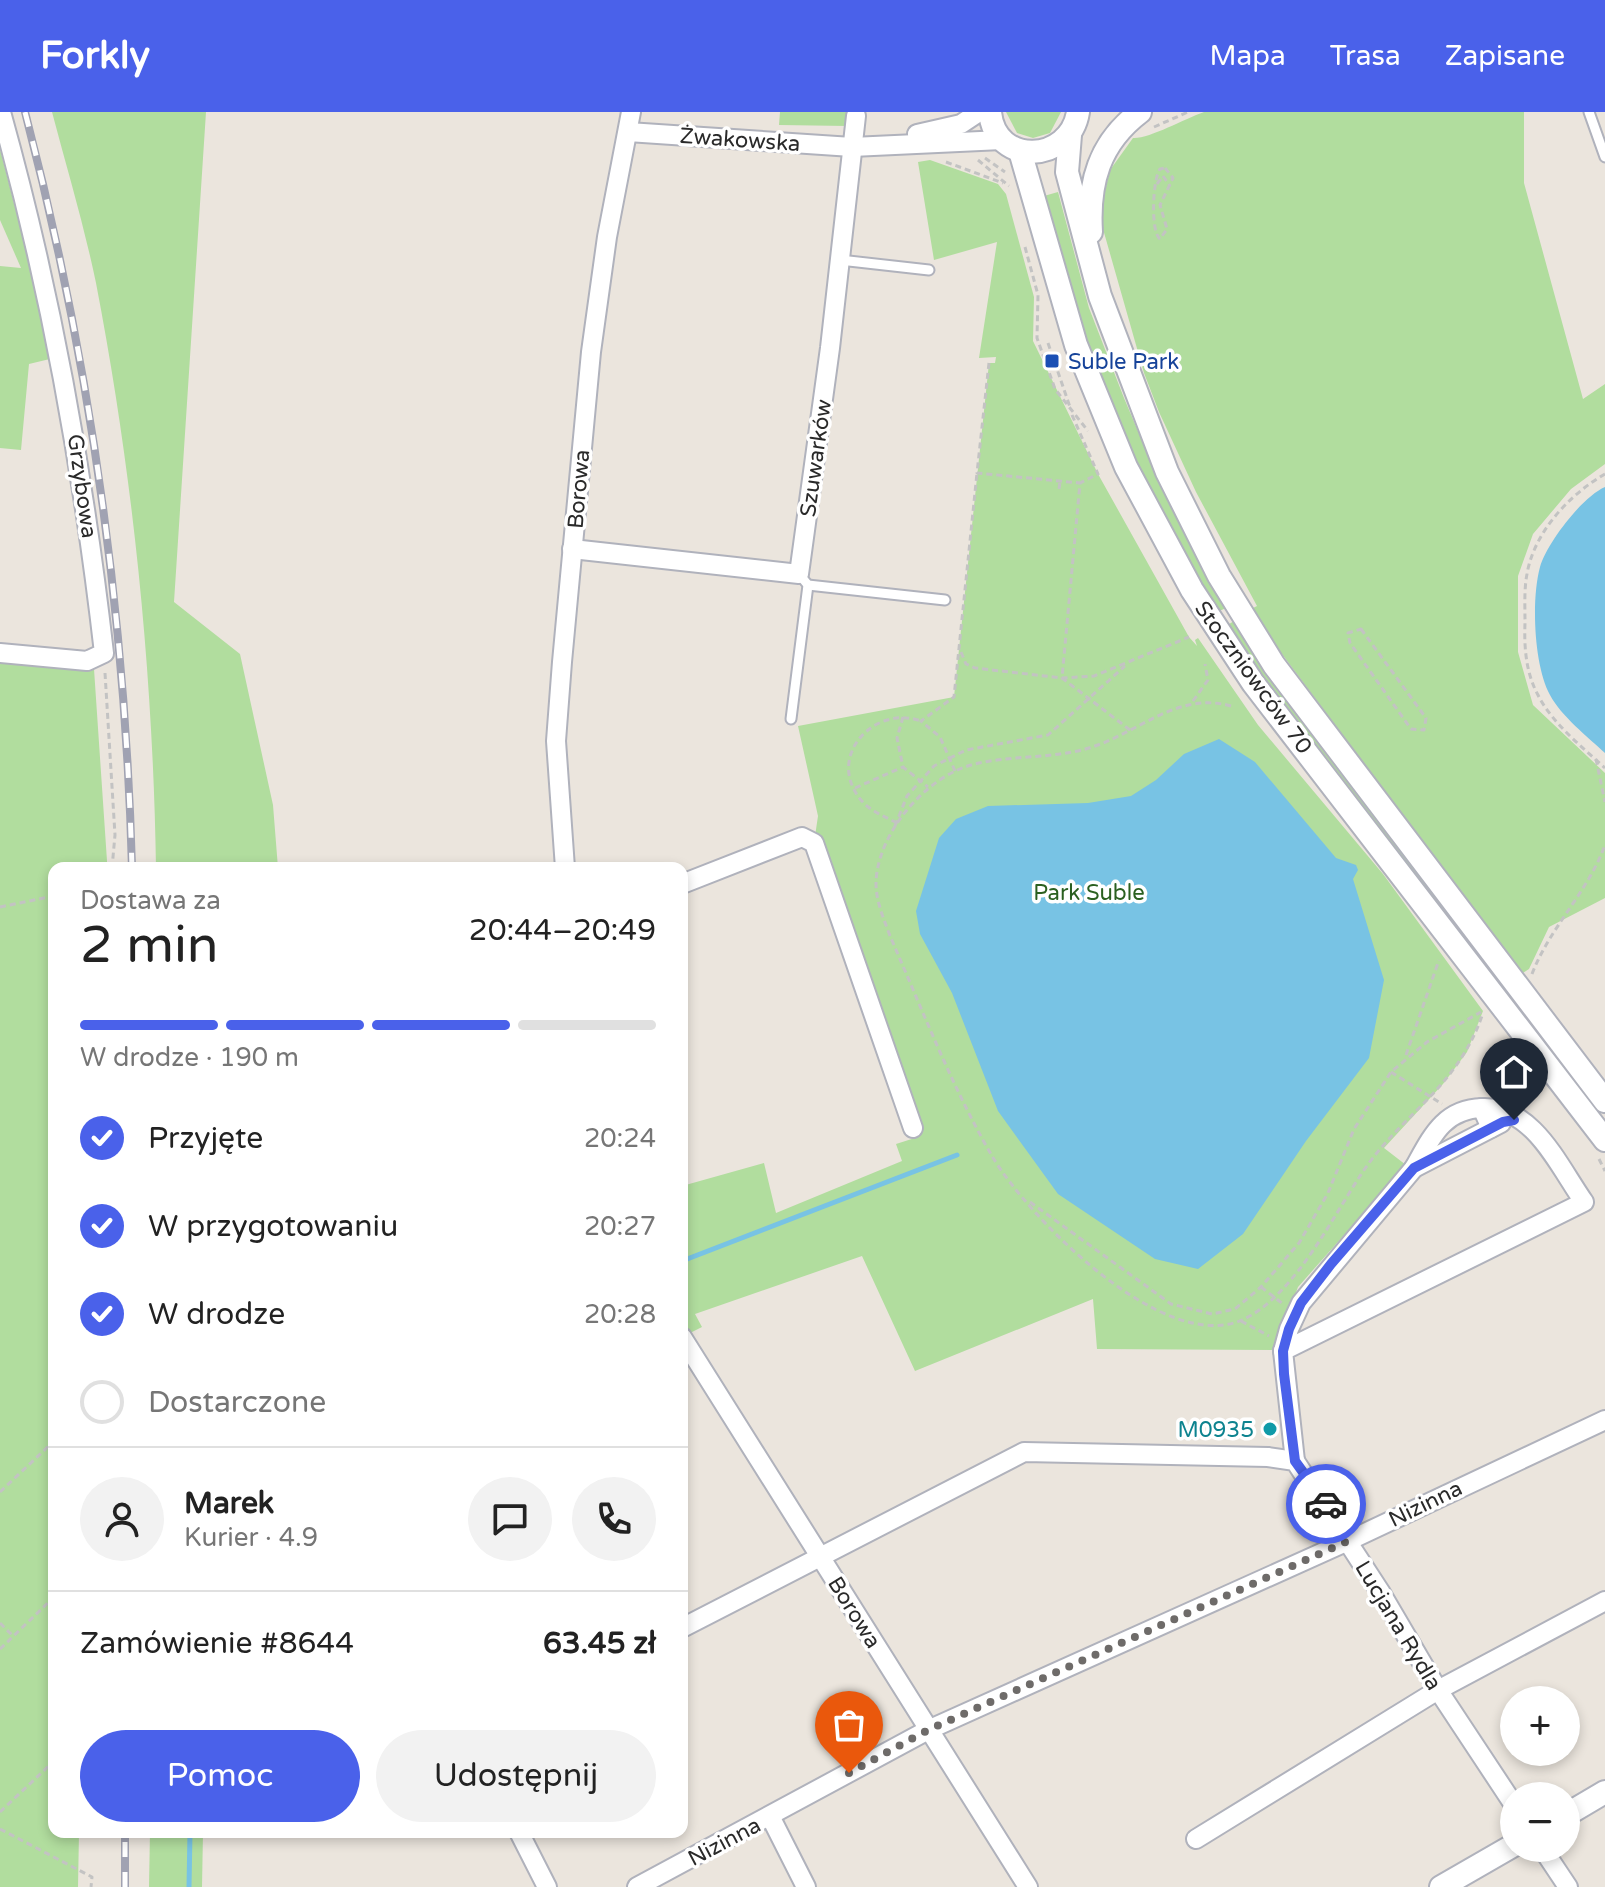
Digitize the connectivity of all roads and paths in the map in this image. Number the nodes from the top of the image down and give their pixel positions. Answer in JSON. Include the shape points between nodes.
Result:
{"nodes":[{"id":1,"x":1,"y":112,"type":"edge"},
{"id":2,"x":631,"y":112,"type":"edge"},
{"id":3,"x":979,"y":112,"type":"edge"},
{"id":4,"x":990,"y":112,"type":"edge"},
{"id":5,"x":1098,"y":112,"type":"edge"},
{"id":6,"x":1140,"y":112,"type":"edge"},
{"id":7,"x":1589,"y":112,"type":"edge"},
{"id":8,"x":856,"y":116,"type":"dead end"},
{"id":9,"x":1075,"y":123,"type":"edge"},
{"id":10,"x":628,"y":132,"type":"junction"},
{"id":11,"x":1011,"y":146,"type":"junction"},
{"id":12,"x":852,"y":147,"type":"junction"},
{"id":13,"x":981,"y":155,"type":"dead end"},
{"id":14,"x":1605,"y":157,"type":"edge"},
{"id":15,"x":956,"y":166,"type":"dead end"},
{"id":16,"x":1015,"y":184,"type":"dead end"},
{"id":17,"x":1157,"y":184,"type":"junction"},
{"id":18,"x":1008,"y":185,"type":"dead end"},
{"id":19,"x":1170,"y":186,"type":"junction"},
{"id":20,"x":1031,"y":248,"type":"dead end"},
{"id":21,"x":840,"y":260,"type":"junction"},
{"id":22,"x":929,"y":270,"type":"dead end"},
{"id":23,"x":1095,"y":277,"type":"junction"},
{"id":24,"x":1042,"y":288,"type":"dead end"},
{"id":25,"x":1048,"y":343,"type":"dead end"},
{"id":26,"x":989,"y":363,"type":"dead end"},
{"id":27,"x":977,"y":473,"type":"junction"},
{"id":28,"x":1605,"y":474,"type":"edge"},
{"id":29,"x":1060,"y":481,"type":"junction"},
{"id":30,"x":1080,"y":483,"type":"junction"},
{"id":31,"x":1059,"y":489,"type":"dead end"},
{"id":32,"x":572,"y":549,"type":"junction"},
{"id":33,"x":803,"y":580,"type":"junction"},
{"id":34,"x":945,"y":600,"type":"dead end"},
{"id":35,"x":1189,"y":637,"type":"dead end"},
{"id":36,"x":959,"y":648,"type":"junction"},
{"id":37,"x":0,"y":653,"type":"edge"},
{"id":38,"x":104,"y":653,"type":"junction"},
{"id":39,"x":1128,"y":663,"type":"junction"},
{"id":40,"x":1205,"y":664,"type":"dead end"},
{"id":41,"x":1062,"y":678,"type":"junction"},
{"id":42,"x":1091,"y":698,"type":"junction"},
{"id":43,"x":1193,"y":701,"type":"junction"},
{"id":44,"x":1231,"y":706,"type":"dead end"},
{"id":45,"x":903,"y":717,"type":"junction"},
{"id":46,"x":791,"y":719,"type":"dead end"},
{"id":47,"x":921,"y":721,"type":"junction"},
{"id":48,"x":1130,"y":730,"type":"junction"},
{"id":49,"x":1421,"y":732,"type":"joint"},
{"id":50,"x":950,"y":757,"type":"junction"},
{"id":51,"x":1596,"y":759,"type":"junction"},
{"id":52,"x":903,"y":767,"type":"junction"},
{"id":53,"x":1605,"y":768,"type":"edge"},
{"id":54,"x":955,"y":771,"type":"junction"},
{"id":55,"x":919,"y":780,"type":"junction"},
{"id":56,"x":928,"y":787,"type":"junction"},
{"id":57,"x":854,"y":789,"type":"junction"},
{"id":58,"x":1605,"y":802,"type":"edge"},
{"id":59,"x":897,"y":824,"type":"junction"},
{"id":60,"x":1605,"y":845,"type":"edge"},
{"id":61,"x":113,"y":862,"type":"edge"},
{"id":62,"x":565,"y":862,"type":"edge"},
{"id":63,"x":688,"y":882,"type":"edge"},
{"id":64,"x":48,"y":897,"type":"edge"},
{"id":65,"x":0,"y":907,"type":"edge"},
{"id":66,"x":1439,"y":960,"type":"dead end"},
{"id":67,"x":1531,"y":978,"type":"dead end"},
{"id":68,"x":1405,"y":1058,"type":"junction"},
{"id":69,"x":1391,"y":1072,"type":"junction"},
{"id":70,"x":1432,"y":1098,"type":"junction"},
{"id":71,"x":1605,"y":1101,"type":"edge"},
{"id":72,"x":1482,"y":1108,"type":"junction"},
{"id":73,"x":1460,"y":1111,"type":"junction"},
{"id":74,"x":1530,"y":1126,"type":"junction"},
{"id":75,"x":913,"y":1128,"type":"dead end"},
{"id":76,"x":1491,"y":1128,"type":"junction"},
{"id":77,"x":1605,"y":1140,"type":"edge"},
{"id":78,"x":1414,"y":1168,"type":"junction"},
{"id":79,"x":1024,"y":1197,"type":"junction"},
{"id":80,"x":1261,"y":1287,"type":"junction"},
{"id":81,"x":1273,"y":1296,"type":"junction"},
{"id":82,"x":1241,"y":1321,"type":"junction"},
{"id":83,"x":688,"y":1346,"type":"edge"},
{"id":84,"x":1284,"y":1346,"type":"junction"},
{"id":85,"x":1605,"y":1420,"type":"edge"},
{"id":86,"x":48,"y":1447,"type":"edge"},
{"id":87,"x":1295,"y":1461,"type":"junction"},
{"id":88,"x":0,"y":1492,"type":"edge"},
{"id":89,"x":1348,"y":1541,"type":"junction"},
{"id":90,"x":821,"y":1557,"type":"junction"},
{"id":91,"x":1605,"y":1601,"type":"edge"},
{"id":92,"x":48,"y":1603,"type":"edge"},
{"id":93,"x":0,"y":1623,"type":"edge"},
{"id":94,"x":688,"y":1625,"type":"edge"},
{"id":95,"x":13,"y":1636,"type":"junction"},
{"id":96,"x":0,"y":1649,"type":"edge"},
{"id":97,"x":1438,"y":1690,"type":"junction"},
{"id":98,"x":928,"y":1730,"type":"junction"},
{"id":99,"x":48,"y":1767,"type":"edge"},
{"id":100,"x":1500,"y":1784,"type":"edge"},
{"id":101,"x":1605,"y":1792,"type":"edge"},
{"id":102,"x":1580,"y":1807,"type":"edge"},
{"id":103,"x":0,"y":1812,"type":"edge"},
{"id":104,"x":770,"y":1816,"type":"junction"},
{"id":105,"x":0,"y":1829,"type":"edge"},
{"id":106,"x":522,"y":1838,"type":"edge"},
{"id":107,"x":1196,"y":1839,"type":"dead end"},
{"id":108,"x":1500,"y":1853,"type":"edge"},
{"id":109,"x":1551,"y":1862,"type":"edge"},
{"id":110,"x":91,"y":1887,"type":"edge"},
{"id":111,"x":547,"y":1887,"type":"edge"},
{"id":112,"x":637,"y":1887,"type":"edge"},
{"id":113,"x":806,"y":1887,"type":"edge"},
{"id":114,"x":1028,"y":1887,"type":"edge"},
{"id":115,"x":1441,"y":1887,"type":"edge"},
{"id":116,"x":1568,"y":1887,"type":"edge"}],
"edges":[{"from":1,"to":38,"type":"street","name":"Grzybowa","via":[[60,348],[89,518]]},
{"from":2,"to":10,"type":"street","name":"Borowa"},
{"from":3,"to":12,"type":"street","name":"Żwakowska","via":[[953,127]]},
{"from":4,"to":11,"type":"street","name":"Stoczniowców 70"},
{"from":5,"to":9,"type":"street"},
{"from":6,"to":23,"type":"street","via":[[1113,138],[1094,171],[1090,210]]},
{"from":7,"to":14,"type":"lane"},
{"from":8,"to":12,"type":"street","name":"Szuwarków"},
{"from":9,"to":11,"type":"street","via":[[1047,151]]},
{"from":9,"to":23,"type":"street","name":"Stoczniowców 70","via":[[1067,172]]},
{"from":10,"to":12,"type":"street","name":"Żwakowska"},
{"from":10,"to":32,"type":"street","name":"Borowa","via":[[591,352]]},
{"from":11,"to":12,"type":"street","name":"Żwakowska"},
{"from":11,"to":77,"type":"street","name":"Stoczniowców 70","via":[[1082,360],[1126,467],[1192,590],[1253,683]]},
{"from":12,"to":21,"type":"street","name":"Szuwarków"},
{"from":13,"to":16,"type":"path"},
{"from":15,"to":18,"type":"path"},
{"from":17,"to":19,"type":"path","via":[[1163,176]]},
{"from":17,"to":19,"type":"path","via":[[1157,172],[1165,168],[1173,175]]},
{"from":17,"to":19,"type":"path","via":[[1153,229],[1160,239],[1167,229],[1160,205]]},
{"from":20,"to":24,"type":"path"},
{"from":21,"to":22,"type":"lane"},
{"from":21,"to":33,"type":"street","name":"Szuwarków"},
{"from":23,"to":71,"type":"street","name":"Stoczniowców 70","via":[[1167,472],[1219,576],[1274,665]]},
{"from":25,"to":30,"type":"path","via":[[1098,474]]},
{"from":26,"to":27,"type":"path"},
{"from":27,"to":29,"type":"path"},
{"from":27,"to":36,"type":"path"},
{"from":28,"to":51,"type":"path","via":[[1566,504],[1540,540],[1525,594],[1525,655],[1537,695]]},
{"from":29,"to":30,"type":"path"},
{"from":29,"to":31,"type":"path"},
{"from":30,"to":41,"type":"path"},
{"from":32,"to":33,"type":"street"},
{"from":32,"to":62,"type":"street","name":"Borowa","via":[[556,741]]},
{"from":33,"to":34,"type":"lane"},
{"from":33,"to":46,"type":"lane"},
{"from":35,"to":39,"type":"path"},
{"from":36,"to":41,"type":"path","via":[[966,664],[975,668]]},
{"from":36,"to":47,"type":"path","via":[[954,697]]},
{"from":37,"to":38,"type":"street","via":[[87,661]]},
{"from":38,"to":61,"type":"path"},
{"from":39,"to":41,"type":"path","via":[[1094,676]]},
{"from":39,"to":42,"type":"path"},
{"from":40,"to":43,"type":"path","via":[[1208,680]]},
{"from":41,"to":42,"type":"path"},
{"from":42,"to":48,"type":"path"},
{"from":42,"to":50,"type":"path","via":[[1048,735]]},
{"from":43,"to":44,"type":"path"},
{"from":43,"to":48,"type":"path"},
{"from":45,"to":47,"type":"path"},
{"from":45,"to":52,"type":"path","via":[[897,738]]},
{"from":45,"to":57,"type":"path","via":[[873,725],[856,741],[849,771]]},
{"from":47,"to":50,"type":"path","via":[[940,737]]},
{"from":48,"to":54,"type":"path","via":[[1078,751]]},
{"from":49,"to":49,"type":"path","via":[[1428,723],[1422,712],[1364,632],[1352,630],[1350,643],[1407,725]]},
{"from":50,"to":54,"type":"path"},
{"from":50,"to":55,"type":"path"},
{"from":51,"to":53,"type":"path"},
{"from":51,"to":58,"type":"path"},
{"from":52,"to":55,"type":"path"},
{"from":52,"to":57,"type":"path"},
{"from":54,"to":56,"type":"path"},
{"from":55,"to":56,"type":"path"},
{"from":55,"to":59,"type":"path"},
{"from":56,"to":59,"type":"path"},
{"from":57,"to":59,"type":"path","via":[[866,806]]},
{"from":59,"to":79,"type":"path","via":[[876,881],[879,904],[976,1125]]},
{"from":60,"to":67,"type":"path"},
{"from":63,"to":75,"type":"street","via":[[802,837],[814,843]]},
{"from":64,"to":65,"type":"path"},
{"from":66,"to":68,"type":"path"},
{"from":68,"to":69,"type":"path"},
{"from":68,"to":70,"type":"path","via":[[1483,1011],[1467,1052]]},
{"from":69,"to":70,"type":"path"},
{"from":69,"to":80,"type":"path","via":[[1354,1129],[1328,1193],[1299,1243]]},
{"from":70,"to":73,"type":"path"},
{"from":70,"to":81,"type":"path","via":[[1374,1157],[1322,1237]]},
{"from":72,"to":73,"type":"street"},
{"from":72,"to":74,"type":"street","via":[[1509,1110]]},
{"from":72,"to":76,"type":"street"},
{"from":73,"to":78,"type":"street","via":[[1433,1134]]},
{"from":74,"to":76,"type":"street","via":[[1514,1120]]},
{"from":74,"to":84,"type":"street","via":[[1584,1202]]},
{"from":76,"to":78,"type":"street"},
{"from":78,"to":84,"type":"street","via":[[1309,1293]]},
{"from":79,"to":80,"type":"path","via":[[1159,1296],[1188,1311],[1224,1313]]},
{"from":79,"to":82,"type":"path","via":[[1054,1232],[1142,1304],[1195,1323]]},
{"from":80,"to":81,"type":"path"},
{"from":81,"to":82,"type":"path"},
{"from":82,"to":84,"type":"path"},
{"from":83,"to":90,"type":"street","name":"Borowa"},
{"from":84,"to":87,"type":"street"},
{"from":85,"to":89,"type":"street","name":"Nizinna"},
{"from":86,"to":88,"type":"path"},
{"from":87,"to":89,"type":"street","name":"Lucjana Rydla"},
{"from":87,"to":90,"type":"street","via":[[1024,1452]]},
{"from":89,"to":97,"type":"street","name":"Lucjana Rydla"},
{"from":89,"to":98,"type":"street","name":"Nizinna"},
{"from":90,"to":94,"type":"street"},
{"from":90,"to":98,"type":"street","name":"Borowa"},
{"from":91,"to":97,"type":"street"},
{"from":92,"to":95,"type":"path"},
{"from":93,"to":95,"type":"path"},
{"from":95,"to":96,"type":"path"},
{"from":97,"to":100,"type":"street","name":"Lucjana Rydla"},
{"from":97,"to":107,"type":"street"},
{"from":98,"to":104,"type":"street","name":"Nizinna"},
{"from":98,"to":114,"type":"street","name":"Borowa"},
{"from":99,"to":103,"type":"path"},
{"from":101,"to":102,"type":"street"},
{"from":104,"to":112,"type":"street","name":"Nizinna"},
{"from":104,"to":113,"type":"street","name":"Nizinna"},
{"from":105,"to":110,"type":"path","via":[[92,1877]]},
{"from":106,"to":111,"type":"street"},
{"from":108,"to":115,"type":"street"},
{"from":109,"to":116,"type":"street"}]}
